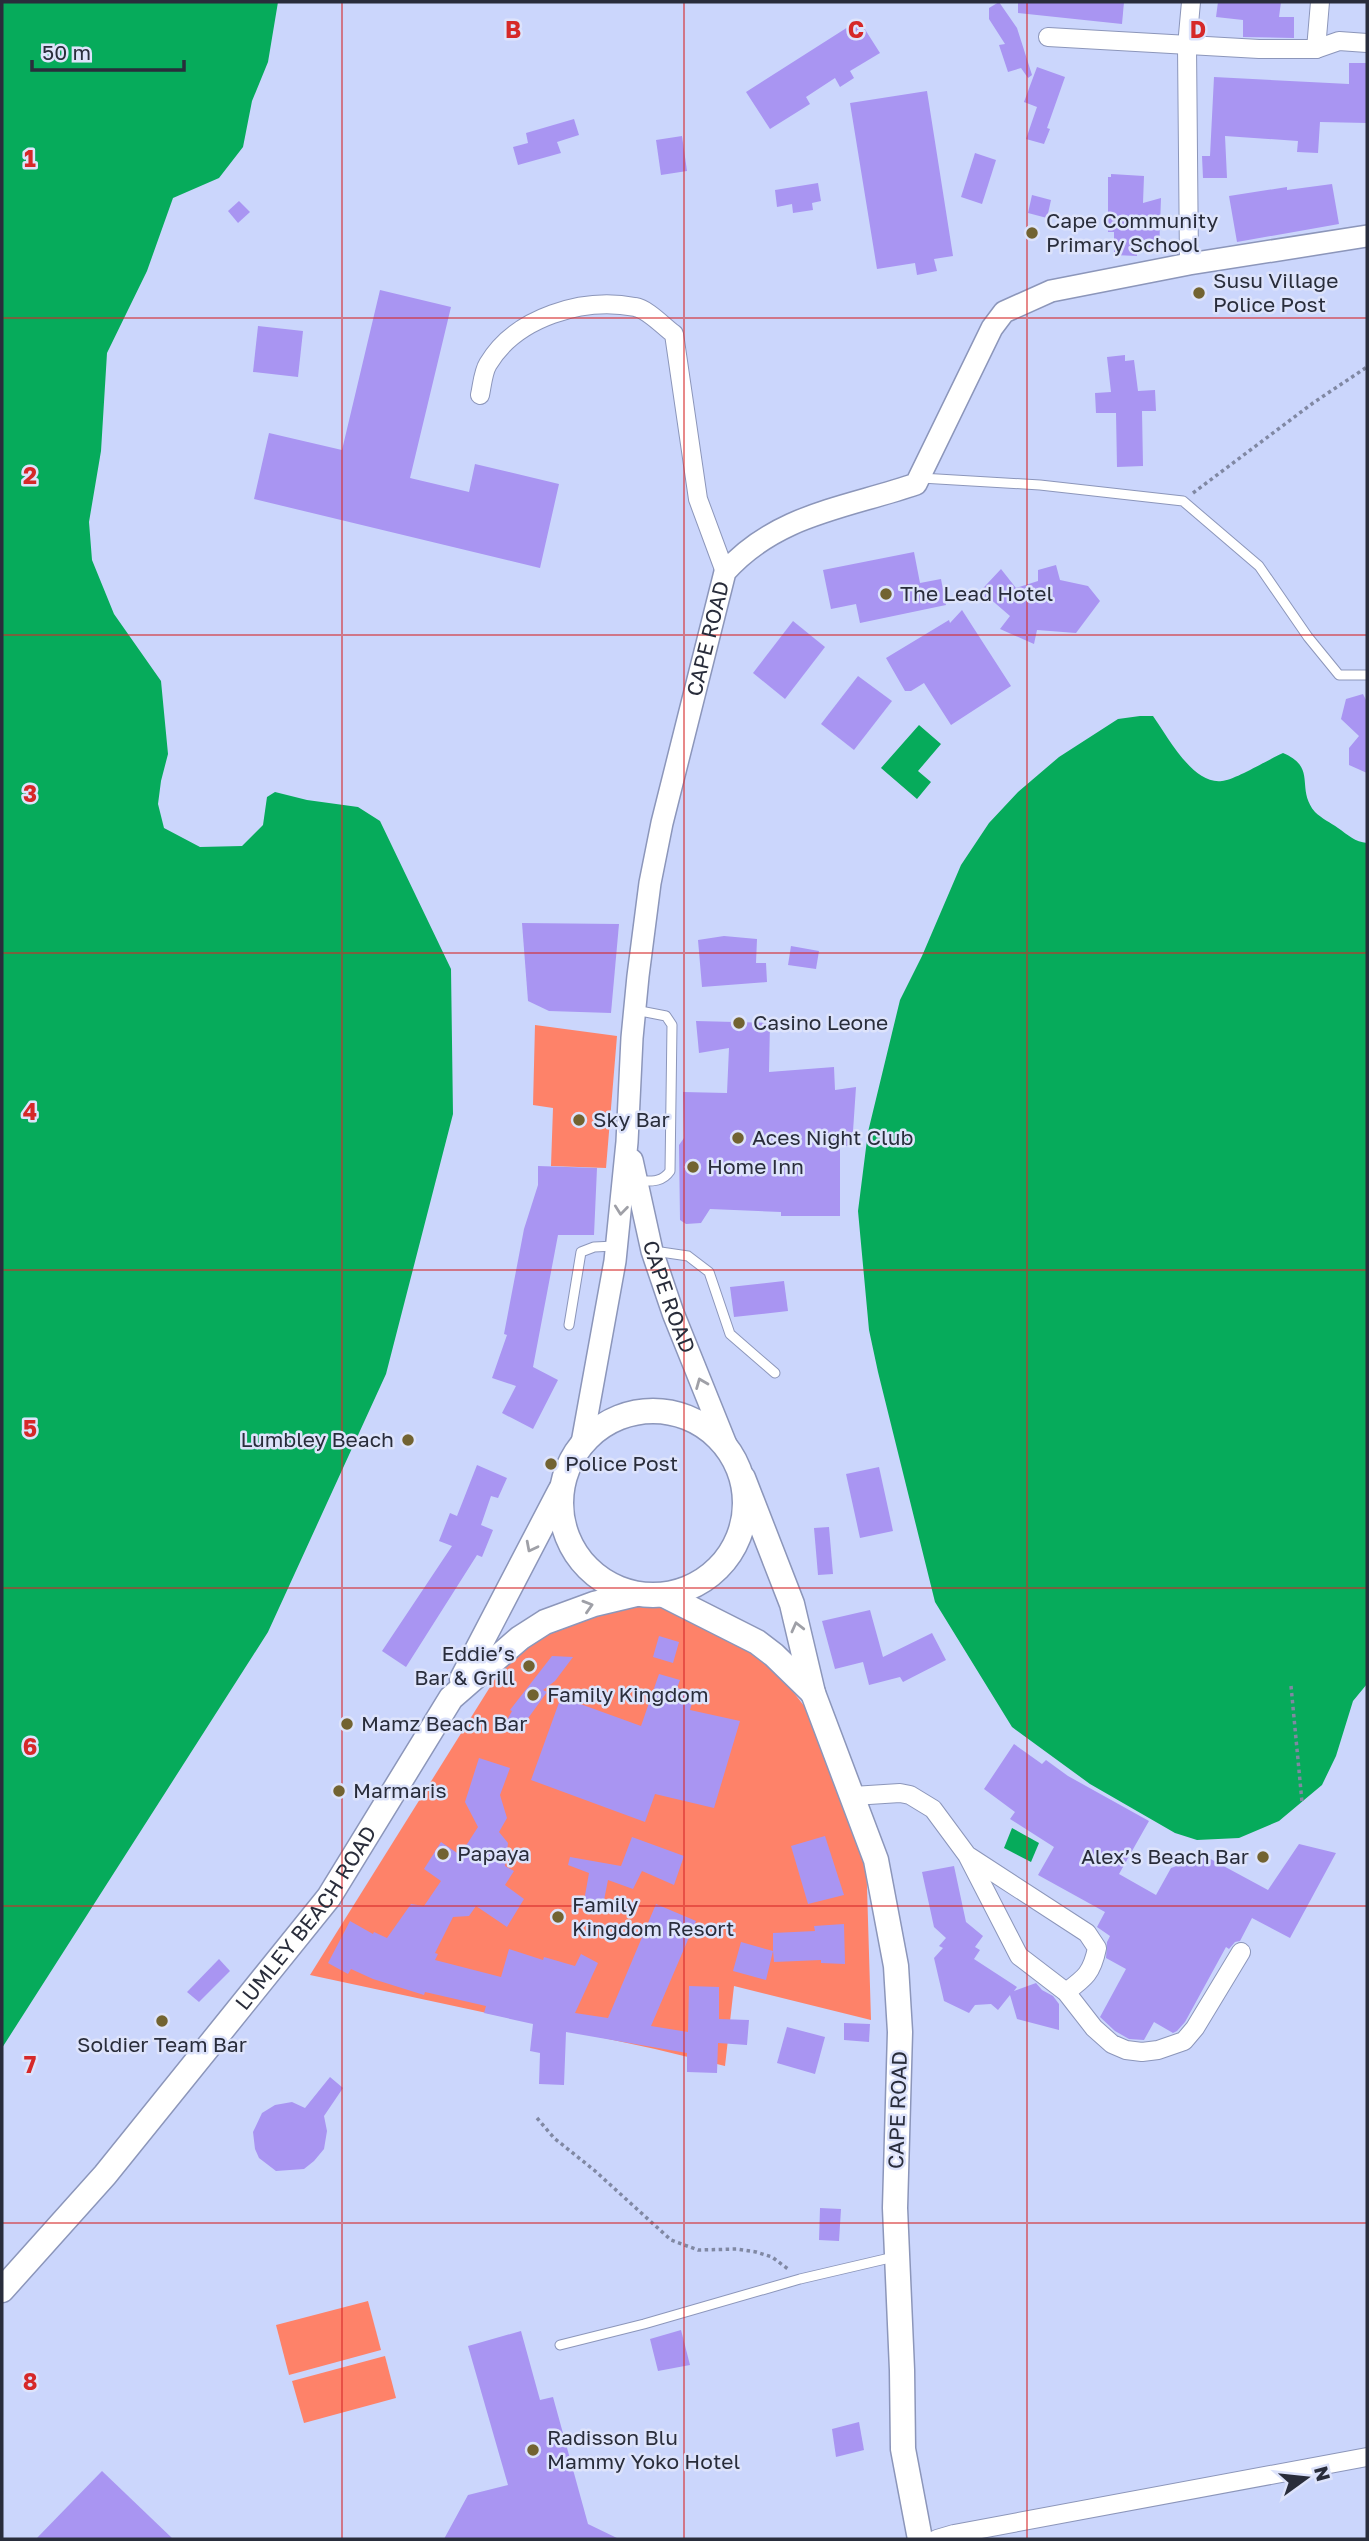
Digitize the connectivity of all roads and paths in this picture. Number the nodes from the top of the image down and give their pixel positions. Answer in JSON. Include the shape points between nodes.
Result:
{"nodes":[{"id":1,"x":1191,"y":2,"type":"edge"},
{"id":2,"x":1320,"y":2,"type":"edge"},
{"id":3,"x":1048,"y":37,"type":"dead end"},
{"id":4,"x":1367,"y":43,"type":"edge"},
{"id":5,"x":1187,"y":46,"type":"junction"},
{"id":6,"x":1316,"y":49,"type":"junction"},
{"id":7,"x":1367,"y":236,"type":"edge"},
{"id":8,"x":1189,"y":264,"type":"junction"},
{"id":9,"x":1367,"y":367,"type":"edge"},
{"id":10,"x":480,"y":395,"type":"dead end"},
{"id":11,"x":921,"y":478,"type":"junction"},
{"id":12,"x":1182,"y":501,"type":"junction"},
{"id":13,"x":725,"y":572,"type":"junction"},
{"id":14,"x":1367,"y":675,"type":"edge"},
{"id":15,"x":635,"y":1010,"type":"junction"},
{"id":16,"x":627,"y":1142,"type":"junction"},
{"id":17,"x":636,"y":1181,"type":"junction"},
{"id":18,"x":652,"y":1251,"type":"junction"},
{"id":19,"x":616,"y":1254,"type":"junction"},
{"id":20,"x":569,"y":1325,"type":"dead end"},
{"id":21,"x":775,"y":1373,"type":"dead end"},
{"id":22,"x":582,"y":1443,"type":"junction"},
{"id":23,"x":727,"y":1447,"type":"junction"},
{"id":24,"x":743,"y":1478,"type":"junction"},
{"id":25,"x":562,"y":1486,"type":"junction"},
{"id":26,"x":636,"y":1594,"type":"junction"},
{"id":27,"x":664,"y":1595,"type":"junction"},
{"id":28,"x":1291,"y":1686,"type":"dead end"},
{"id":29,"x":813,"y":1693,"type":"junction"},
{"id":30,"x":451,"y":1698,"type":"junction"},
{"id":31,"x":853,"y":1796,"type":"junction"},
{"id":32,"x":1302,"y":1802,"type":"dead end"},
{"id":33,"x":967,"y":1855,"type":"junction"},
{"id":34,"x":1241,"y":1952,"type":"dead end"},
{"id":35,"x":1066,"y":1992,"type":"junction"},
{"id":36,"x":537,"y":2118,"type":"dead end"},
{"id":37,"x":896,"y":2256,"type":"junction"},
{"id":38,"x":800,"y":2279,"type":"junction"},
{"id":39,"x":2,"y":2290,"type":"edge"},
{"id":40,"x":560,"y":2344,"type":"dead end"},
{"id":41,"x":1367,"y":2457,"type":"edge"},
{"id":42,"x":920,"y":2539,"type":"edge"},
{"id":43,"x":937,"y":2539,"type":"edge"}],
"edges":[{"from":1,"to":5,"type":"street"},
{"from":2,"to":6,"type":"street"},
{"from":3,"to":5,"type":"street"},
{"from":4,"to":6,"type":"street","via":[[1339,41]]},
{"from":5,"to":6,"type":"street"},
{"from":5,"to":8,"type":"street"},
{"from":7,"to":8,"type":"street"},
{"from":8,"to":11,"type":"street","via":[[1051,291],[1004,312],[992,328]]},
{"from":9,"to":12,"type":"path"},
{"from":10,"to":13,"type":"street","via":[[486,365],[511,336],[547,315],[596,306],[638,307],[674,334],[698,499]]},
{"from":11,"to":12,"type":"lane","name":"CAPE ROAD","via":[[1053,486]]},
{"from":11,"to":13,"type":"street","name":"CAPE ROAD","via":[[913,485],[788,525],[742,552]]},
{"from":12,"to":14,"type":"lane","via":[[1259,566],[1339,675]]},
{"from":13,"to":15,"type":"street","name":"CAPE ROAD","via":[[657,847]]},
{"from":15,"to":16,"type":"street","name":"CAPE ROAD"},
{"from":15,"to":17,"type":"lane","via":[[666,1016],[672,1025],[670,1171],[657,1181]]},
{"from":16,"to":17,"type":"street","name":"CAPE ROAD"},
{"from":16,"to":19,"type":"street","name":"CAPE ROAD","one_way":true},
{"from":17,"to":18,"type":"street","name":"CAPE ROAD"},
{"from":18,"to":19,"type":"street"},
{"from":18,"to":21,"type":"lane","via":[[688,1255],[709,1272],[730,1334]]},
{"from":23,"to":18,"type":"street","name":"CAPE ROAD","one_way":true},
{"from":19,"to":20,"type":"lane","via":[[594,1247],[581,1252]]},
{"from":19,"to":22,"type":"street","name":"CAPE ROAD"},
{"from":22,"to":23,"type":"main road","via":[[607,1422],[639,1411],[671,1412],[702,1424]]},
{"from":22,"to":25,"type":"main road"},
{"from":23,"to":24,"type":"main road"},
{"from":24,"to":27,"type":"main road","via":[[741,1531],[729,1555],[712,1574],[690,1588]]},
{"from":29,"to":24,"type":"main road","name":"CAPE ROAD","one_way":true,"via":[[792,1604]]},
{"from":25,"to":26,"type":"main road","via":[[563,1522],[577,1555],[603,1580]]},
{"from":25,"to":30,"type":"main road","one_way":true},
{"from":26,"to":27,"type":"main road"},
{"from":30,"to":26,"type":"main road","name":"LUMLEY BEACH ROAD","one_way":true,"via":[[545,1622]]},
{"from":27,"to":29,"type":"main road","via":[[757,1642]]},
{"from":28,"to":32,"type":"path"},
{"from":29,"to":31,"type":"main road","name":"CAPE ROAD"},
{"from":30,"to":39,"type":"main road","name":"LUMLEY BEACH ROAD","via":[[329,1897],[105,2175]]},
{"from":31,"to":33,"type":"street","via":[[910,1795],[933,1809]]},
{"from":31,"to":37,"type":"main road","name":"CAPE ROAD","via":[[876,1860],[896,1966],[900,2032]]},
{"from":33,"to":35,"type":"street","via":[[1019,1956]]},
{"from":33,"to":35,"type":"street","via":[[1087,1933],[1097,1948],[1094,1963],[1087,1976]]},
{"from":34,"to":35,"type":"street","via":[[1195,2028],[1171,2048],[1142,2052],[1112,2044]]},
{"from":36,"to":38,"type":"path","via":[[671,2240],[698,2250],[757,2252],[772,2257]]},
{"from":37,"to":38,"type":"lane"},
{"from":37,"to":42,"type":"main road","name":"CAPE ROAD","via":[[903,2449]]},
{"from":38,"to":40,"type":"lane"},
{"from":41,"to":43,"type":"street"}]}
